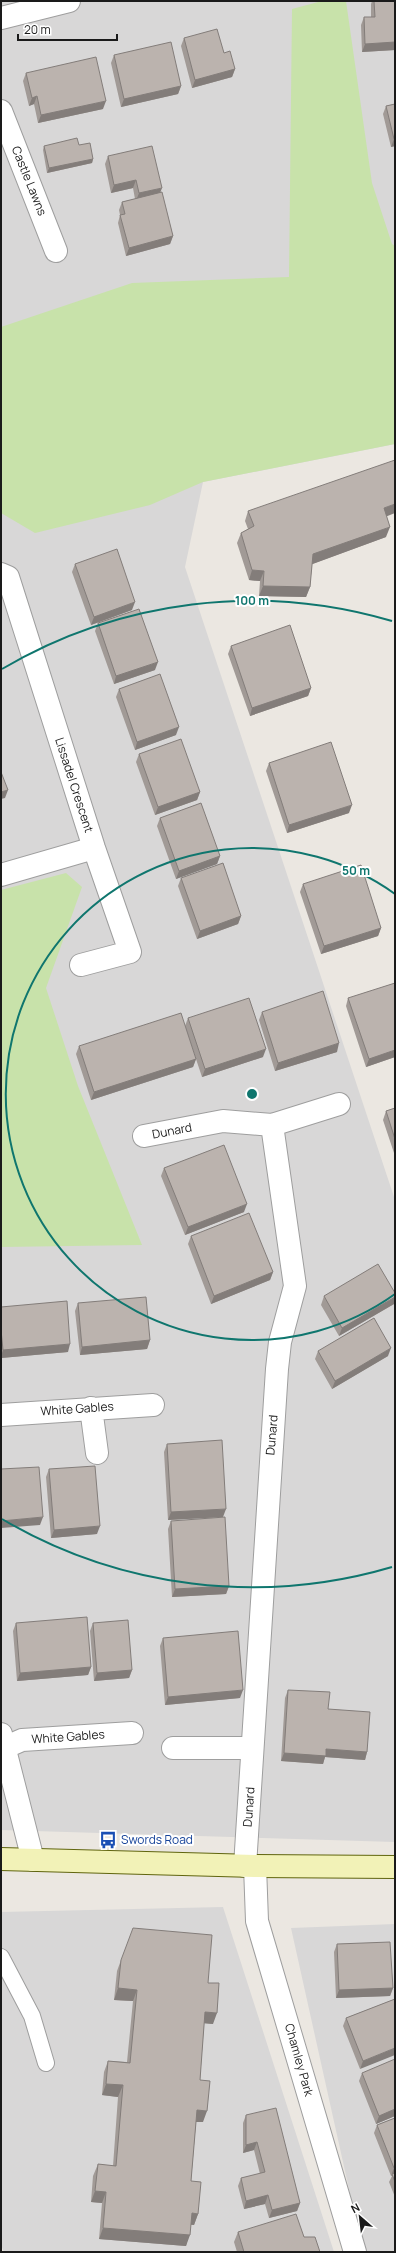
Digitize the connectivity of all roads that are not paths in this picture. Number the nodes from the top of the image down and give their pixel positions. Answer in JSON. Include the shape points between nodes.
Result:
{"nodes":[{"id":1,"x":69,"y":1,"type":"edge"},
{"id":2,"x":1,"y":18,"type":"edge"},
{"id":3,"x":1,"y":111,"type":"edge"},
{"id":4,"x":56,"y":251,"type":"dead end"},
{"id":5,"x":1,"y":574,"type":"edge"},
{"id":6,"x":94,"y":848,"type":"junction"},
{"id":7,"x":1,"y":875,"type":"edge"},
{"id":8,"x":81,"y":965,"type":"dead end"},
{"id":9,"x":339,"y":1104,"type":"dead end"},
{"id":10,"x":272,"y":1125,"type":"junction"},
{"id":11,"x":144,"y":1136,"type":"dead end"},
{"id":12,"x":153,"y":1404,"type":"dead end"},
{"id":13,"x":91,"y":1408,"type":"junction"},
{"id":14,"x":1,"y":1415,"type":"edge"},
{"id":15,"x":97,"y":1454,"type":"dead end"},
{"id":16,"x":132,"y":1733,"type":"dead end"},
{"id":17,"x":3,"y":1740,"type":"edge"},
{"id":18,"x":173,"y":1748,"type":"dead end"},
{"id":19,"x":252,"y":1748,"type":"junction"},
{"id":20,"x":1,"y":1859,"type":"edge"},
{"id":21,"x":33,"y":1860,"type":"junction"},
{"id":22,"x":250,"y":1866,"type":"junction"},
{"id":23,"x":395,"y":1867,"type":"edge"},
{"id":24,"x":1,"y":1958,"type":"edge"},
{"id":25,"x":46,"y":2063,"type":"dead end"},
{"id":26,"x":355,"y":2252,"type":"edge"}],
"edges":[{"from":1,"to":2,"type":"street"},
{"from":3,"to":4,"type":"street","name":"Castle Lawns"},
{"from":5,"to":6,"type":"street","name":"Lissadel Crescent","via":[[8,577]]},
{"from":6,"to":7,"type":"street"},
{"from":6,"to":8,"type":"street","name":"Lissadel Crescent","via":[[130,952]]},
{"from":9,"to":10,"type":"street","name":"Dunard"},
{"from":10,"to":11,"type":"street","name":"Dunard","via":[[223,1121]]},
{"from":10,"to":19,"type":"street","name":"Dunard","via":[[294,1286],[280,1342]]},
{"from":12,"to":13,"type":"street","name":"White Gables"},
{"from":13,"to":14,"type":"street","name":"White Gables"},
{"from":13,"to":15,"type":"street"},
{"from":16,"to":17,"type":"street","name":"White Gables"},
{"from":17,"to":21,"type":"street","name":"White Gables"},
{"from":18,"to":19,"type":"street"},
{"from":19,"to":22,"type":"street","name":"Dunard"},
{"from":20,"to":21,"type":"main road"},
{"from":21,"to":22,"type":"main road"},
{"from":22,"to":23,"type":"main road"},
{"from":22,"to":26,"type":"street","name":"Chamley Park","via":[[258,1921]]},
{"from":24,"to":25,"type":"lane","via":[[32,2016]]}]}
